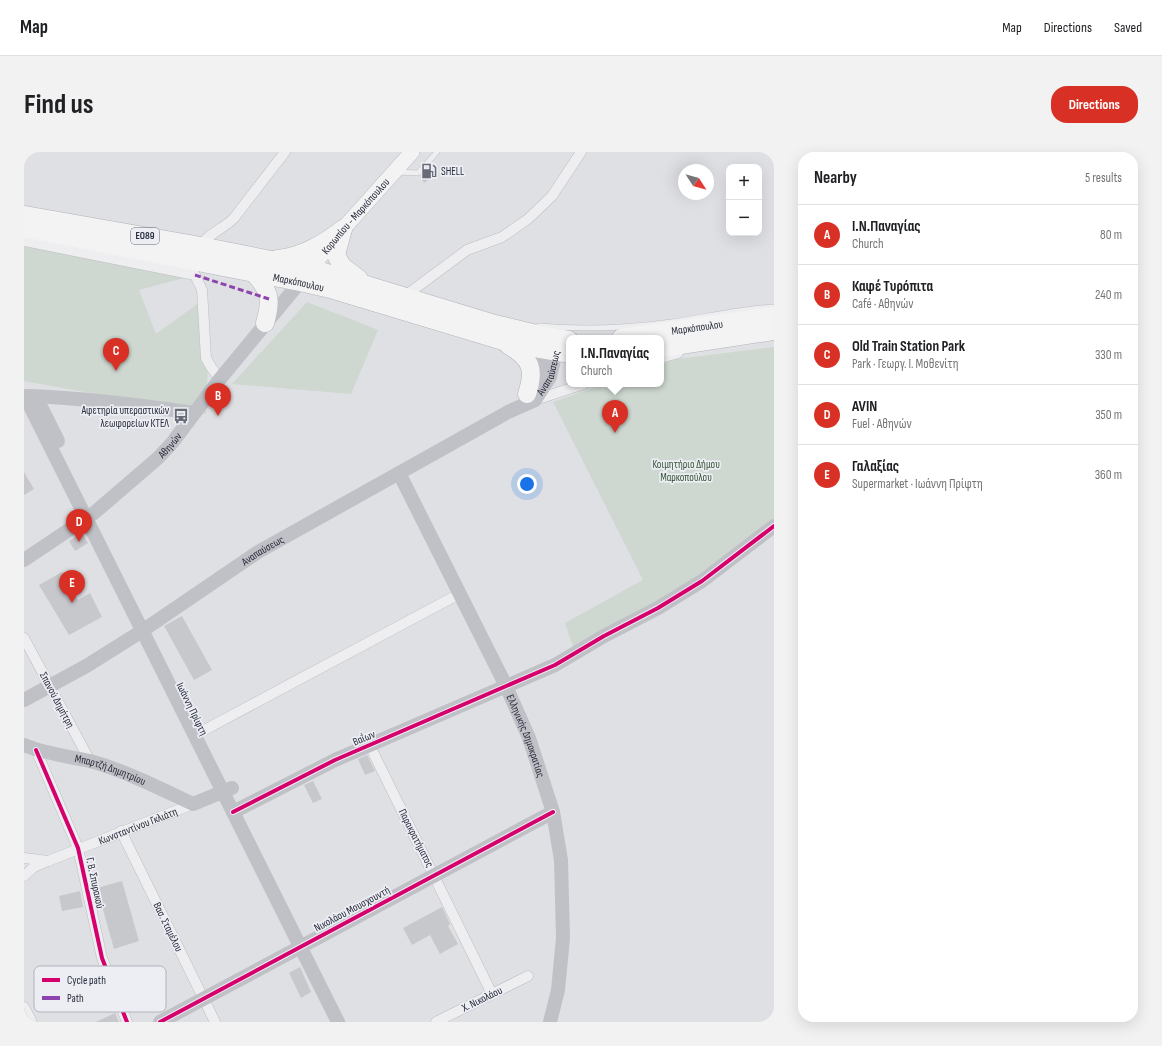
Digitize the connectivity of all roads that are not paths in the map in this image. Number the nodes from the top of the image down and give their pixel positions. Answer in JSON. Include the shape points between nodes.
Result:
{"nodes":[{"id":1,"x":285,"y":152,"type":"edge"},
{"id":2,"x":412,"y":152,"type":"edge"},
{"id":3,"x":437,"y":152,"type":"edge"},
{"id":4,"x":580,"y":152,"type":"edge"},
{"id":5,"x":394,"y":172,"type":"junction"},
{"id":6,"x":24,"y":215,"type":"edge"},
{"id":7,"x":24,"y":228,"type":"edge"},
{"id":8,"x":343,"y":229,"type":"junction"},
{"id":9,"x":24,"y":241,"type":"edge"},
{"id":10,"x":201,"y":246,"type":"junction"},
{"id":11,"x":260,"y":266,"type":"junction"},
{"id":12,"x":305,"y":275,"type":"junction"},
{"id":13,"x":369,"y":285,"type":"junction"},
{"id":14,"x":405,"y":296,"type":"junction"},
{"id":15,"x":774,"y":307,"type":"edge"},
{"id":16,"x":774,"y":316,"type":"edge"},
{"id":17,"x":265,"y":323,"type":"junction"},
{"id":18,"x":529,"y":326,"type":"dead end"},
{"id":19,"x":493,"y":331,"type":"junction"},
{"id":20,"x":774,"y":331,"type":"edge"},
{"id":21,"x":566,"y":335,"type":"edge"},
{"id":22,"x":566,"y":335,"type":"edge"},
{"id":23,"x":642,"y":335,"type":"edge"},
{"id":24,"x":774,"y":338,"type":"edge"},
{"id":25,"x":555,"y":343,"type":"edge"},
{"id":26,"x":664,"y":348,"type":"edge"},
{"id":27,"x":664,"y":357,"type":"edge"},
{"id":28,"x":220,"y":379,"type":"junction"},
{"id":29,"x":572,"y":387,"type":"edge"},
{"id":30,"x":28,"y":396,"type":"edge"},
{"id":31,"x":531,"y":397,"type":"junction"},
{"id":32,"x":194,"y":413,"type":"junction"},
{"id":33,"x":399,"y":473,"type":"junction"},
{"id":34,"x":90,"y":515,"type":"junction"},
{"id":35,"x":774,"y":526,"type":"edge"},
{"id":36,"x":24,"y":560,"type":"edge"},
{"id":37,"x":459,"y":594,"type":"junction"},
{"id":38,"x":147,"y":628,"type":"junction"},
{"id":39,"x":24,"y":638,"type":"edge"},
{"id":40,"x":49,"y":686,"type":"junction"},
{"id":41,"x":506,"y":686,"type":"junction"},
{"id":42,"x":24,"y":700,"type":"edge"},
{"id":43,"x":199,"y":733,"type":"junction"},
{"id":44,"x":370,"y":746,"type":"junction"},
{"id":45,"x":30,"y":748,"type":"edge"},
{"id":46,"x":90,"y":761,"type":"junction"},
{"id":47,"x":227,"y":790,"type":"junction"},
{"id":48,"x":192,"y":804,"type":"junction"},
{"id":49,"x":237,"y":810,"type":"junction"},
{"id":50,"x":553,"y":812,"type":"junction"},
{"id":51,"x":121,"y":831,"type":"junction"},
{"id":52,"x":78,"y":848,"type":"junction"},
{"id":53,"x":24,"y":858,"type":"edge"},
{"id":54,"x":48,"y":861,"type":"junction"},
{"id":55,"x":24,"y":876,"type":"edge"},
{"id":56,"x":435,"y":876,"type":"junction"},
{"id":57,"x":304,"y":944,"type":"junction"},
{"id":58,"x":105,"y":966,"type":"edge"},
{"id":59,"x":528,"y":976,"type":"dead end"},
{"id":60,"x":492,"y":994,"type":"junction"},
{"id":61,"x":203,"y":998,"type":"junction"},
{"id":62,"x":24,"y":1007,"type":"edge"},
{"id":63,"x":122,"y":1012,"type":"edge"},
{"id":64,"x":32,"y":1022,"type":"edge"},
{"id":65,"x":126,"y":1022,"type":"edge"},
{"id":66,"x":160,"y":1022,"type":"edge"},
{"id":67,"x":215,"y":1022,"type":"edge"},
{"id":68,"x":338,"y":1022,"type":"edge"},
{"id":69,"x":348,"y":1022,"type":"edge"},
{"id":70,"x":436,"y":1022,"type":"edge"},
{"id":71,"x":550,"y":1022,"type":"edge"}],
"edges":[{"from":1,"to":10,"type":"street","via":[[231,222],[208,236]]},
{"from":2,"to":5,"type":"main road","name":"Κορωπίου - Μαρκόπουλου","number":"ΕΟ89"},
{"from":3,"to":5,"type":"lane","via":[[418,173]]},
{"from":4,"to":14,"type":"street","via":[[552,196],[528,219],[502,237],[467,250]]},
{"from":5,"to":8,"type":"main road","name":"Κορωπίου - Μαρκόπουλου","number":"ΕΟ89"},
{"from":6,"to":10,"type":"highway","name":"Μαρκόπουλου","number":"ΕΟ89"},
{"from":7,"to":11,"type":"highway","name":"Μαρκόπουλου","number":"ΕΟ89"},
{"from":8,"to":11,"type":"highway","number":"ΕΟ89","via":[[326,242],[304,253]]},
{"from":8,"to":12,"type":"main road","name":"Κορωπίου - Μαρκόπουλου","number":"ΕΟ89"},
{"from":8,"to":13,"type":"highway","via":[[337,247],[338,261]]},
{"from":9,"to":28,"type":"street","via":[[195,275],[202,290],[206,358]]},
{"from":10,"to":11,"type":"highway","name":"Μαρκόπουλου","number":"ΕΟ89"},
{"from":11,"to":12,"type":"highway","name":"Μαρκόπουλου","number":"ΕΟ89"},
{"from":11,"to":17,"type":"highway","via":[[270,306]]},
{"from":12,"to":13,"type":"highway","name":"Μαρκόπουλου"},
{"from":12,"to":17,"type":"main road","name":"Αθηνών"},
{"from":12,"to":19,"type":"highway","name":"Μαρκόπουλου","via":[[330,289]]},
{"from":13,"to":14,"type":"highway","name":"Μαρκόπουλου"},
{"from":14,"to":19,"type":"highway","name":"Μαρκόπουλου"},
{"from":15,"to":21,"type":"lane","via":[[671,322],[575,329]]},
{"from":16,"to":23,"type":"highway","name":"Μαρκόπουλου"},
{"from":17,"to":28,"type":"main road","name":"Αθηνών"},
{"from":18,"to":19,"type":"lane"},
{"from":19,"to":25,"type":"highway","name":"Μαρκόπουλου"},
{"from":19,"to":31,"type":"highway","via":[[530,365]]},
{"from":20,"to":26,"type":"highway","name":"Μαρκόπουλου"},
{"from":22,"to":25,"type":"lane"},
{"from":24,"to":27,"type":"street"},
{"from":25,"to":31,"type":"main road","name":"Αναπαύσεως","via":[[550,377]]},
{"from":28,"to":32,"type":"main road","name":"Αθηνών"},
{"from":29,"to":31,"type":"street"},
{"from":30,"to":32,"type":"main road","via":[[126,403]]},
{"from":30,"to":34,"type":"main road","name":"Ιωάννη Πρίφτη"},
{"from":31,"to":33,"type":"main road","name":"Αναπαύσεως"},
{"from":32,"to":34,"type":"main road","name":"Αθηνών","via":[[158,458]]},
{"from":33,"to":37,"type":"main road","name":"Ελληνικής Δημοκρατίας"},
{"from":33,"to":38,"type":"main road","name":"Αναπαύσεως","via":[[258,552]]},
{"from":34,"to":36,"type":"main road","name":"Αθηνών"},
{"from":34,"to":38,"type":"main road","name":"Ιωάννη Πρίφτη"},
{"from":35,"to":41,"type":"main road","name":"Βαΐων","via":[[702,580],[658,608],[555,665]]},
{"from":37,"to":41,"type":"main road","name":"Ελληνικής Δημοκρατίας"},
{"from":37,"to":43,"type":"street"},
{"from":38,"to":40,"type":"main road","name":"Αναπαύσεως"},
{"from":38,"to":43,"type":"main road","name":"Ιωάννη Πρίφτη"},
{"from":38,"to":43,"type":"main road","name":"Ιωάννη Πρίφτη","via":[[169,683]]},
{"from":39,"to":40,"type":"street","name":"Σπανού Δημήτρη"},
{"from":40,"to":42,"type":"main road","name":"Αναπαύσεως"},
{"from":40,"to":46,"type":"street","name":"Σπανού Δημήτρη"},
{"from":41,"to":44,"type":"main road","name":"Βαΐων"},
{"from":41,"to":50,"type":"main road","name":"Ελληνικής Δημοκρατίας","via":[[529,738]]},
{"from":43,"to":47,"type":"main road","name":"Ιωάννη Πρίφτη"},
{"from":44,"to":49,"type":"main road","name":"Βαΐων","via":[[300,777]]},
{"from":44,"to":56,"type":"street","name":"Παρακρατήματος"},
{"from":45,"to":46,"type":"main road","name":"Μπαρτζή Δημητρίου"},
{"from":45,"to":52,"type":"street","name":"Γ. Β. Σπυρακού"},
{"from":46,"to":48,"type":"main road","name":"Μπαρτζή Δημητρίου","via":[[133,775]]},
{"from":47,"to":48,"type":"main road","name":"Κωνσταντίνου Γκλιάτη"},
{"from":47,"to":49,"type":"main road","name":"Ιωάννη Πρίφτη"},
{"from":48,"to":51,"type":"street","name":"Κωνσταντίνου Γκλιάτη"},
{"from":49,"to":57,"type":"main road","name":"Ιωάννη Πρίφτη"},
{"from":50,"to":56,"type":"main road","name":"Νικολάου Μουσχουντή"},
{"from":50,"to":71,"type":"main road","name":"Ελληνικής Δημοκρατίας","via":[[561,860],[563,938],[558,990]]},
{"from":51,"to":52,"type":"street","name":"Κωνσταντίνου Γκλιάτη"},
{"from":51,"to":61,"type":"street","name":"Βασ. Σταμέλου"},
{"from":52,"to":54,"type":"street","name":"Κωνσταντίνου Γκλιάτη"},
{"from":52,"to":58,"type":"street","name":"Γ. Β. Σπυρακού"},
{"from":53,"to":54,"type":"street"},
{"from":54,"to":55,"type":"street","name":"Κωνσταντίνου Γκλιάτη","via":[[34,867]]},
{"from":56,"to":57,"type":"main road","name":"Νικολάου Μουσχουντή"},
{"from":56,"to":60,"type":"street","name":"Παρακρατήματος"},
{"from":57,"to":61,"type":"main road","name":"Νικολάου Μουσχουντή"},
{"from":57,"to":68,"type":"main road","name":"Ιωάννη Πρίφτη"},
{"from":57,"to":69,"type":"main road","name":"Ιωάννη Πρίφτη"},
{"from":59,"to":60,"type":"street","name":"Χ. Νικολάου"},
{"from":60,"to":70,"type":"street","name":"Χ. Νικολάου"},
{"from":61,"to":66,"type":"main road","name":"Νικολάου Μουσχουντή"},
{"from":61,"to":67,"type":"street","name":"Βασ. Σταμέλου"},
{"from":62,"to":64,"type":"street"},
{"from":63,"to":65,"type":"street","name":"Γ. Β. Σπυρακού"}]}
